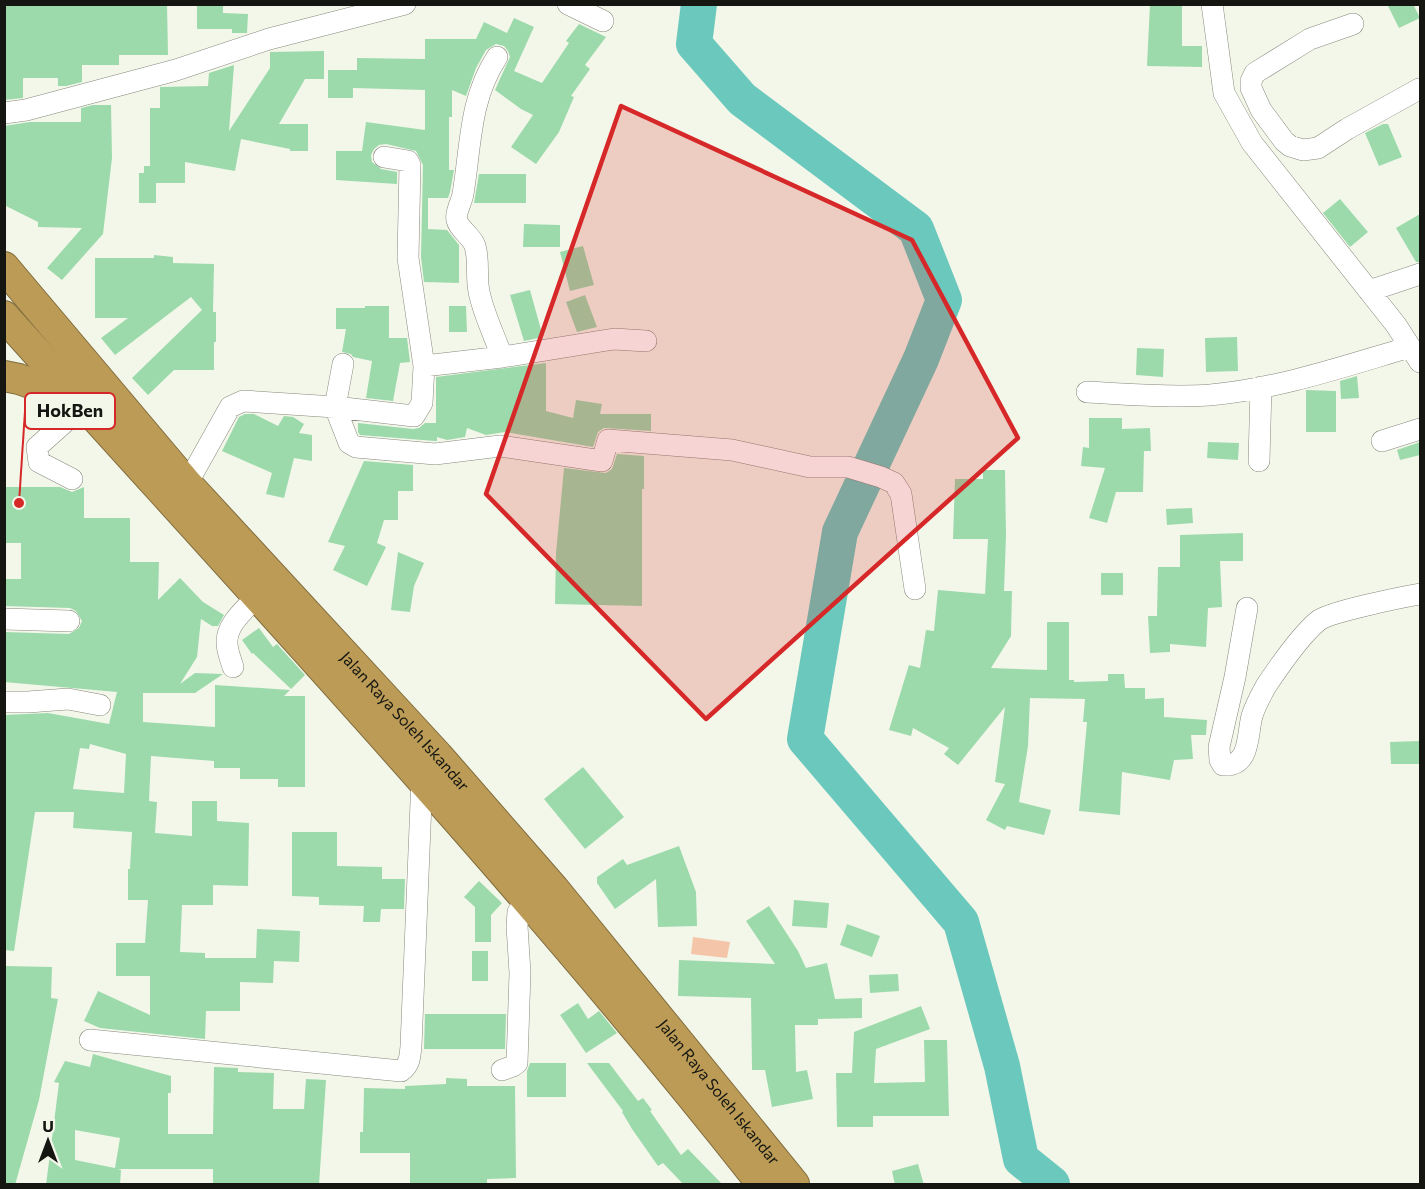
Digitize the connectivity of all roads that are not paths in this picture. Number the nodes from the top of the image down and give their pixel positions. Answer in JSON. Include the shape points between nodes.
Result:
{"nodes":[{"id":1,"x":405,"y":4,"type":"edge"},
{"id":2,"x":567,"y":4,"type":"edge"},
{"id":3,"x":1212,"y":4,"type":"edge"},
{"id":4,"x":603,"y":21,"type":"dead end"},
{"id":5,"x":1353,"y":24,"type":"dead end"},
{"id":6,"x":497,"y":57,"type":"dead end"},
{"id":7,"x":1419,"y":89,"type":"edge"},
{"id":8,"x":1261,"y":110,"type":"junction"},
{"id":9,"x":4,"y":113,"type":"edge"},
{"id":10,"x":1239,"y":121,"type":"junction"},
{"id":11,"x":384,"y":157,"type":"dead end"},
{"id":12,"x":4,"y":267,"type":"edge"},
{"id":13,"x":1420,"y":274,"type":"edge"},
{"id":14,"x":1369,"y":291,"type":"junction"},
{"id":15,"x":4,"y":316,"type":"edge"},
{"id":16,"x":646,"y":341,"type":"dead end"},
{"id":17,"x":1415,"y":355,"type":"edge"},
{"id":18,"x":502,"y":357,"type":"junction"},
{"id":19,"x":343,"y":364,"type":"dead end"},
{"id":20,"x":423,"y":366,"type":"junction"},
{"id":21,"x":4,"y":376,"type":"edge"},
{"id":22,"x":1261,"y":387,"type":"junction"},
{"id":23,"x":1087,"y":392,"type":"dead end"},
{"id":24,"x":82,"y":403,"type":"junction"},
{"id":25,"x":335,"y":407,"type":"junction"},
{"id":26,"x":1420,"y":429,"type":"edge"},
{"id":27,"x":1382,"y":441,"type":"dead end"},
{"id":28,"x":1259,"y":461,"type":"dead end"},
{"id":29,"x":72,"y":479,"type":"dead end"},
{"id":30,"x":188,"y":484,"type":"junction"},
{"id":31,"x":915,"y":589,"type":"dead end"},
{"id":32,"x":1420,"y":594,"type":"edge"},
{"id":33,"x":257,"y":596,"type":"junction"},
{"id":34,"x":1247,"y":608,"type":"dead end"},
{"id":35,"x":4,"y":619,"type":"edge"},
{"id":36,"x":69,"y":621,"type":"dead end"},
{"id":37,"x":233,"y":667,"type":"dead end"},
{"id":38,"x":4,"y":702,"type":"edge"},
{"id":39,"x":100,"y":705,"type":"dead end"},
{"id":40,"x":395,"y":729,"type":"junction"},
{"id":41,"x":422,"y":778,"type":"junction"},
{"id":42,"x":528,"y":899,"type":"junction"},
{"id":43,"x":90,"y":1040,"type":"dead end"},
{"id":44,"x":502,"y":1070,"type":"dead end"},
{"id":45,"x":762,"y":1185,"type":"edge"},
{"id":46,"x":794,"y":1185,"type":"edge"}],
"edges":[{"from":1,"to":9,"type":"street","via":[[269,39],[166,73]]},
{"from":2,"to":4,"type":"street"},
{"from":3,"to":10,"type":"street","via":[[1224,93]]},
{"from":5,"to":8,"type":"street","via":[[1310,39],[1260,68],[1251,88]]},
{"from":6,"to":18,"type":"street","via":[[479,97],[456,217],[474,243],[480,295]]},
{"from":7,"to":8,"type":"street","via":[[1310,150],[1284,141]]},
{"from":8,"to":10,"type":"street"},
{"from":10,"to":14,"type":"street","via":[[1252,143]]},
{"from":11,"to":20,"type":"street","via":[[411,165],[408,258]]},
{"from":12,"to":30,"type":"highway","name":"Jalan Raya Soleh Iskandar"},
{"from":13,"to":14,"type":"street"},
{"from":14,"to":17,"type":"street"},
{"from":15,"to":24,"type":"highway","name":"Jalan Raya Soleh Iskandar"},
{"from":16,"to":18,"type":"street","via":[[614,339]]},
{"from":17,"to":22,"type":"street"},
{"from":18,"to":20,"type":"street"},
{"from":19,"to":25,"type":"street"},
{"from":20,"to":25,"type":"street","via":[[422,403],[414,416]]},
{"from":21,"to":24,"type":"highway"},
{"from":22,"to":23,"type":"street","via":[[1210,395]]},
{"from":22,"to":28,"type":"street"},
{"from":24,"to":29,"type":"street","via":[[37,447],[39,462]]},
{"from":24,"to":33,"type":"highway","name":"Jalan Raya Soleh Iskandar"},
{"from":25,"to":30,"type":"street","via":[[243,401],[230,407]]},
{"from":25,"to":31,"type":"street","via":[[349,443],[356,447],[435,454],[500,446],[602,461],[608,440],[732,450],[810,466],[848,467],[881,477],[894,483],[901,494]]},
{"from":26,"to":27,"type":"street"},
{"from":30,"to":40,"type":"highway","name":"Jalan Raya Soleh Iskandar"},
{"from":32,"to":34,"type":"street","via":[[1319,619],[1265,687],[1252,714],[1246,752],[1232,765],[1223,765],[1219,747]]},
{"from":33,"to":37,"type":"street","via":[[229,632],[227,643]]},
{"from":33,"to":40,"type":"highway","name":"Jalan Raya Soleh Iskandar"},
{"from":35,"to":36,"type":"street"},
{"from":38,"to":39,"type":"street","via":[[68,699]]},
{"from":40,"to":41,"type":"highway","name":"Jalan Raya Soleh Iskandar"},
{"from":40,"to":46,"type":"highway","name":"Jalan Raya Soleh Iskandar","via":[[554,889]]},
{"from":41,"to":42,"type":"highway","name":"Jalan Raya Soleh Iskandar"},
{"from":41,"to":43,"type":"street","via":[[411,1046],[405,1068],[401,1071]]},
{"from":42,"to":44,"type":"street","via":[[518,912],[517,926],[517,1063]]},
{"from":42,"to":45,"type":"highway","name":"Jalan Raya Soleh Iskandar"}]}
